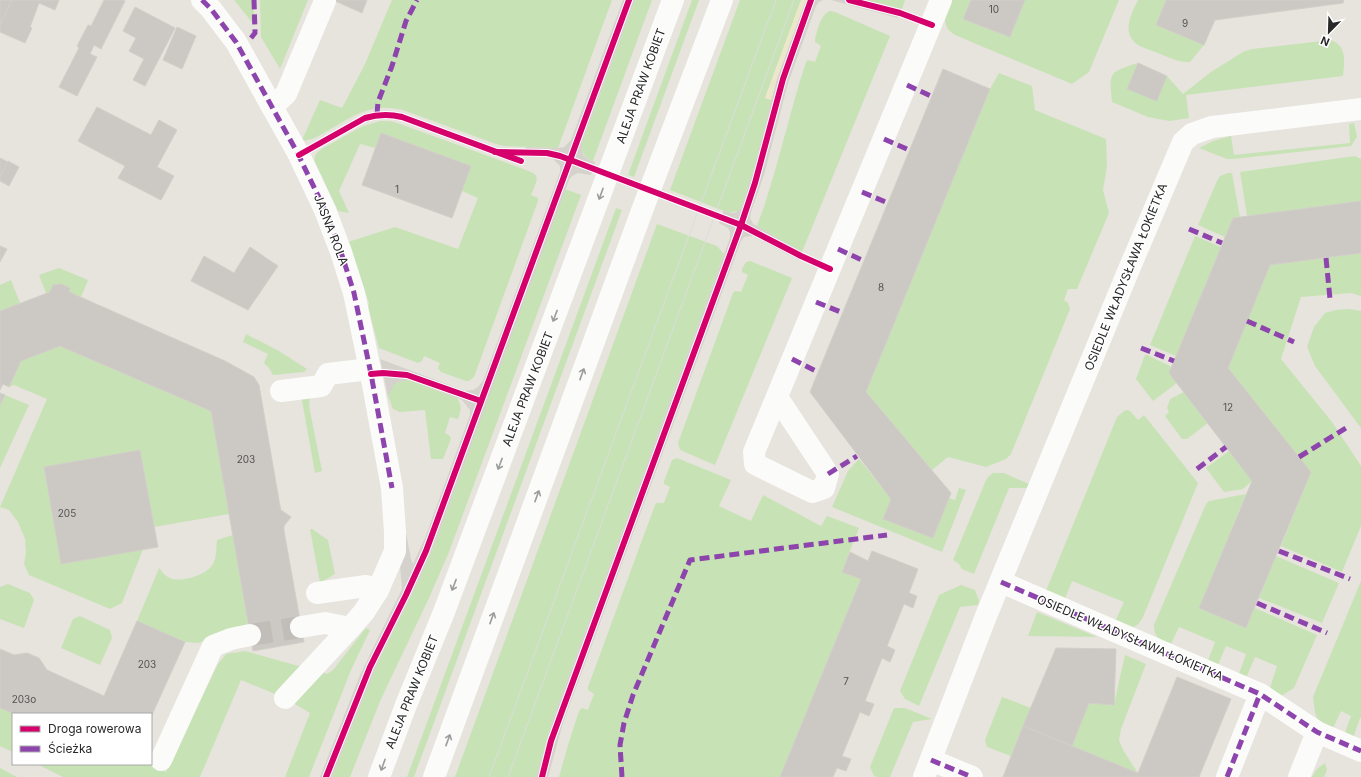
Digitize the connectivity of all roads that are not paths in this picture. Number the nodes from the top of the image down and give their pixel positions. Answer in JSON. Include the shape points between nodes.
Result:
{"nodes":[{"id":1,"x":202,"y":0,"type":"edge"},
{"id":2,"x":673,"y":0,"type":"edge"},
{"id":3,"x":722,"y":0,"type":"edge"},
{"id":4,"x":942,"y":0,"type":"edge"},
{"id":5,"x":325,"y":1,"type":"dead end"},
{"id":6,"x":272,"y":107,"type":"junction"},
{"id":7,"x":1361,"y":109,"type":"edge"},
{"id":8,"x":370,"y":369,"type":"junction"},
{"id":9,"x":281,"y":391,"type":"dead end"},
{"id":10,"x":776,"y":397,"type":"dead end"},
{"id":11,"x":1000,"y":582,"type":"junction"},
{"id":12,"x":378,"y":590,"type":"junction"},
{"id":13,"x":317,"y":593,"type":"dead end"},
{"id":14,"x":301,"y":626,"type":"tunnel mouth"},
{"id":15,"x":350,"y":628,"type":"junction"},
{"id":16,"x":250,"y":635,"type":"tunnel mouth"},
{"id":17,"x":1260,"y":694,"type":"junction"},
{"id":18,"x":285,"y":698,"type":"dead end"},
{"id":19,"x":1317,"y":732,"type":"junction"},
{"id":20,"x":1361,"y":751,"type":"edge"},
{"id":21,"x":161,"y":760,"type":"dead end"},
{"id":22,"x":927,"y":769,"type":"edge"},
{"id":23,"x":379,"y":777,"type":"edge"},
{"id":24,"x":434,"y":777,"type":"edge"},
{"id":25,"x":972,"y":777,"type":"edge"},
{"id":26,"x":1227,"y":777,"type":"edge"},
{"id":27,"x":1299,"y":777,"type":"edge"}],
"edges":[{"from":1,"to":6,"type":"street","name":"JASNA ROLA","via":[[236,42]]},
{"from":2,"to":23,"type":"street","name":"ALEJA PRAW KOBIET","one_way":true,"via":[[444,612]]},
{"from":24,"to":3,"type":"street","one_way":true},
{"from":4,"to":10,"type":"street"},
{"from":5,"to":6,"type":"street","via":[[286,94]]},
{"from":6,"to":8,"type":"street","name":"JASNA ROLA","via":[[299,155],[325,210],[341,252],[354,293]]},
{"from":7,"to":11,"type":"street","name":"OSIEDLE WŁADYSŁAWA ŁOKIETKA","via":[[1212,127],[1192,134],[1183,142]]},
{"from":8,"to":9,"type":"street","via":[[328,374],[321,386]]},
{"from":8,"to":12,"type":"street","name":"JASNA ROLA","via":[[392,488],[395,532],[395,552]]},
{"from":11,"to":17,"type":"street","name":"OSIEDLE WŁADYSŁAWA ŁOKIETKA"},
{"from":11,"to":22,"type":"street","name":"OSIEDLE WŁADYSŁAWA ŁOKIETKA"},
{"from":12,"to":13,"type":"street","via":[[366,586]]},
{"from":12,"to":15,"type":"street","name":"JASNA ROLA"},
{"from":14,"to":15,"type":"street","via":[[325,623]]},
{"from":15,"to":18,"type":"street","name":"JASNA ROLA"},
{"from":16,"to":21,"type":"street","via":[[213,646]]},
{"from":17,"to":19,"type":"street","name":"OSIEDLE WŁADYSŁAWA ŁOKIETKA"},
{"from":17,"to":26,"type":"street"},
{"from":19,"to":20,"type":"street","name":"OSIEDLE WŁADYSŁAWA ŁOKIETKA"},
{"from":19,"to":27,"type":"street"},
{"from":22,"to":25,"type":"street","name":"OSIEDLE WŁADYSŁAWA ŁOKIETKA"}]}
